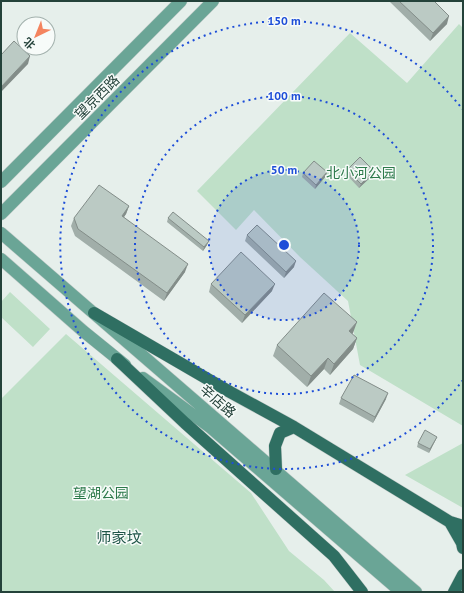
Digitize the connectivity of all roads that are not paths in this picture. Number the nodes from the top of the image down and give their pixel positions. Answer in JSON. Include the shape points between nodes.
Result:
{"nodes":[{"id":1,"x":182,"y":1,"type":"edge"},
{"id":2,"x":213,"y":1,"type":"edge"},
{"id":3,"x":1,"y":182,"type":"edge"},
{"id":4,"x":1,"y":214,"type":"edge"},
{"id":5,"x":1,"y":233,"type":"edge"},
{"id":6,"x":1,"y":259,"type":"edge"},
{"id":7,"x":94,"y":313,"type":"junction"},
{"id":8,"x":117,"y":359,"type":"junction"},
{"id":9,"x":294,"y":427,"type":"junction"},
{"id":10,"x":276,"y":470,"type":"junction"},
{"id":11,"x":450,"y":522,"type":"junction"},
{"id":12,"x":463,"y":526,"type":"edge"},
{"id":13,"x":463,"y":548,"type":"edge"},
{"id":14,"x":463,"y":575,"type":"edge"},
{"id":15,"x":362,"y":592,"type":"edge"},
{"id":16,"x":401,"y":592,"type":"edge"},
{"id":17,"x":416,"y":592,"type":"edge"},
{"id":18,"x":454,"y":592,"type":"edge"}],
"edges":[{"from":1,"to":3,"type":"main road","name":"望京西路"},
{"from":2,"to":4,"type":"main road","name":"望京西路"},
{"from":5,"to":7,"type":"main road","name":"辛店路"},
{"from":6,"to":8,"type":"main road","name":"辛店路"},
{"from":7,"to":9,"type":"highway"},
{"from":7,"to":10,"type":"main road","name":"辛店路"},
{"from":8,"to":15,"type":"highway","via":[[334,556]]},
{"from":8,"to":16,"type":"main road","name":"辛店路","via":[[211,428]]},
{"from":9,"to":10,"type":"highway","via":[[280,434],[275,446]]},
{"from":9,"to":11,"type":"highway"},
{"from":10,"to":17,"type":"main road","name":"辛店路"},
{"from":11,"to":12,"type":"highway"},
{"from":11,"to":13,"type":"highway"},
{"from":14,"to":18,"type":"highway"}]}
